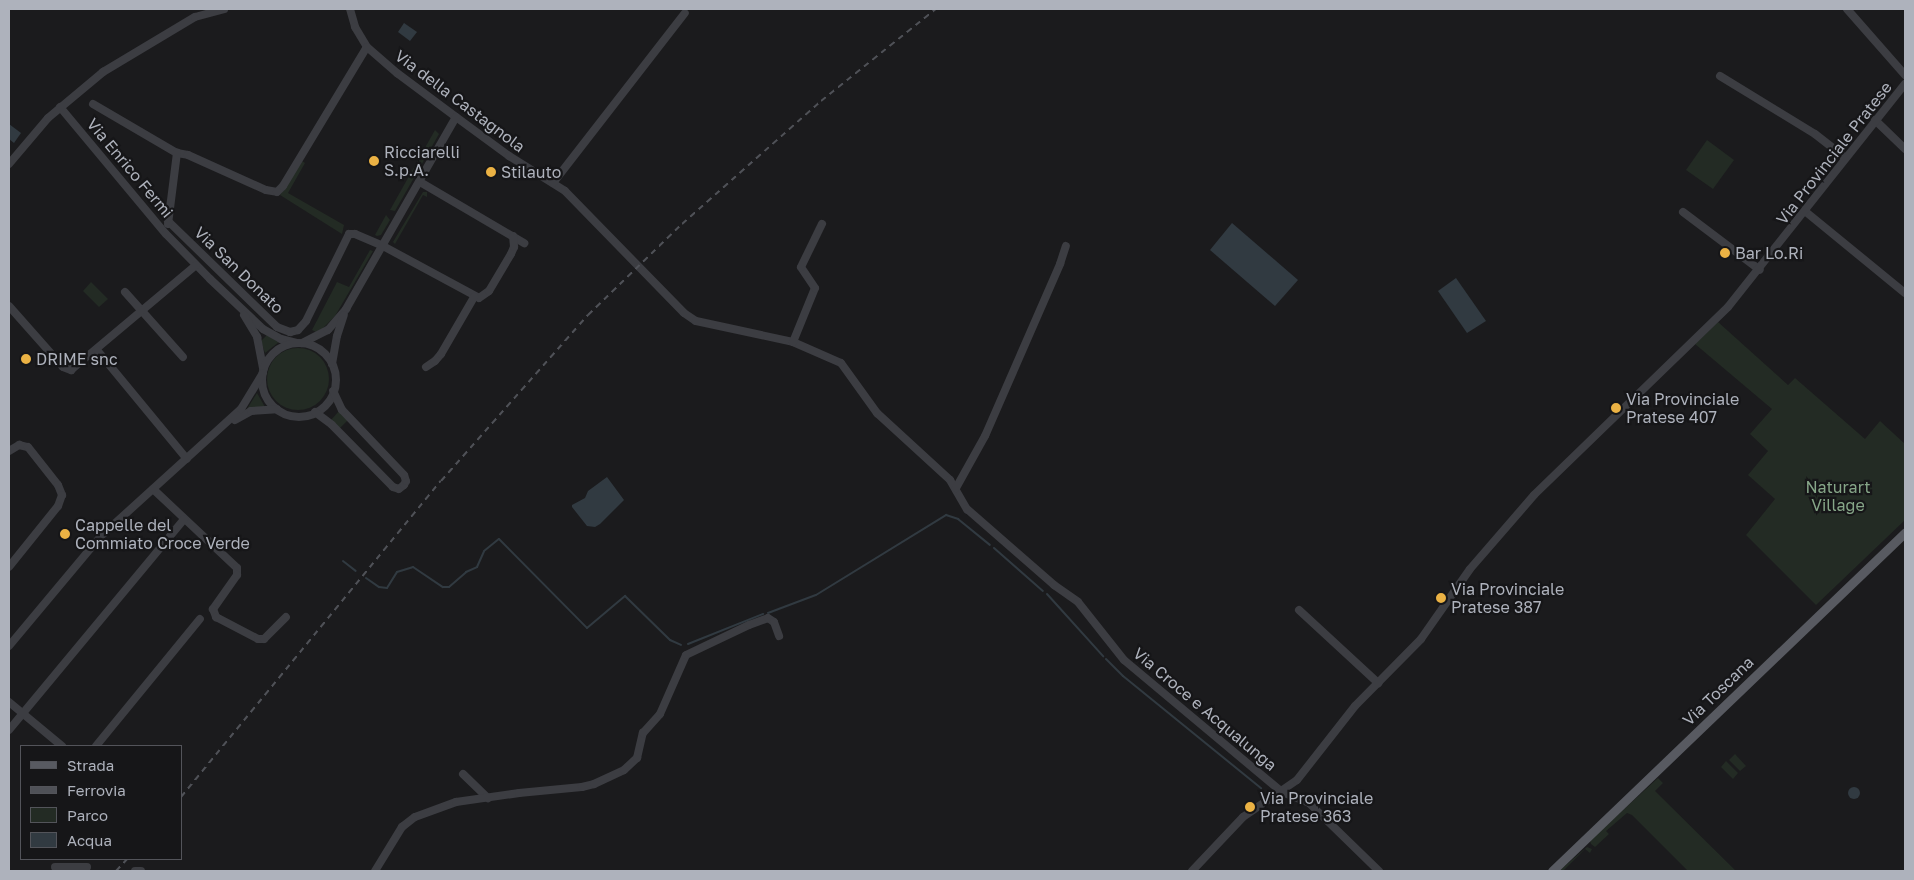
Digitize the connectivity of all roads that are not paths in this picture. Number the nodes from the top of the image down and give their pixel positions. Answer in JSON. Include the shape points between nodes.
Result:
{"nodes":[{"id":1,"x":224,"y":9,"type":"edge"},
{"id":2,"x":350,"y":9,"type":"edge"},
{"id":3,"x":1848,"y":9,"type":"edge"},
{"id":4,"x":685,"y":13,"type":"dead end"},
{"id":5,"x":367,"y":47,"type":"junction"},
{"id":6,"x":1905,"y":75,"type":"edge"},
{"id":7,"x":1720,"y":76,"type":"dead end"},
{"id":8,"x":1905,"y":84,"type":"edge"},
{"id":9,"x":93,"y":104,"type":"dead end"},
{"id":10,"x":60,"y":107,"type":"junction"},
{"id":11,"x":456,"y":117,"type":"junction"},
{"id":12,"x":1875,"y":120,"type":"junction"},
{"id":13,"x":1905,"y":149,"type":"edge"},
{"id":14,"x":177,"y":152,"type":"junction"},
{"id":15,"x":1846,"y":158,"type":"junction"},
{"id":16,"x":9,"y":164,"type":"edge"},
{"id":17,"x":420,"y":182,"type":"junction"},
{"id":18,"x":552,"y":183,"type":"junction"},
{"id":19,"x":1682,"y":212,"type":"dead end"},
{"id":20,"x":1806,"y":212,"type":"junction"},
{"id":21,"x":168,"y":221,"type":"junction"},
{"id":22,"x":822,"y":224,"type":"dead end"},
{"id":23,"x":166,"y":234,"type":"junction"},
{"id":24,"x":513,"y":236,"type":"junction"},
{"id":25,"x":524,"y":242,"type":"dead end"},
{"id":26,"x":383,"y":246,"type":"junction"},
{"id":27,"x":1066,"y":246,"type":"dead end"},
{"id":28,"x":636,"y":263,"type":"joint"},
{"id":29,"x":196,"y":265,"type":"junction"},
{"id":30,"x":1760,"y":270,"type":"junction"},
{"id":31,"x":125,"y":292,"type":"dead end"},
{"id":32,"x":1905,"y":293,"type":"edge"},
{"id":33,"x":474,"y":297,"type":"junction"},
{"id":34,"x":9,"y":306,"type":"edge"},
{"id":35,"x":346,"y":309,"type":"junction"},
{"id":36,"x":242,"y":310,"type":"junction"},
{"id":37,"x":142,"y":312,"type":"junction"},
{"id":38,"x":793,"y":342,"type":"junction"},
{"id":39,"x":299,"y":343,"type":"junction"},
{"id":40,"x":97,"y":350,"type":"junction"},
{"id":41,"x":183,"y":357,"type":"dead end"},
{"id":42,"x":332,"y":364,"type":"junction"},
{"id":43,"x":426,"y":367,"type":"dead end"},
{"id":44,"x":263,"y":372,"type":"junction"},
{"id":45,"x":333,"y":392,"type":"junction"},
{"id":46,"x":277,"y":409,"type":"junction"},
{"id":47,"x":315,"y":412,"type":"junction"},
{"id":48,"x":227,"y":424,"type":"junction"},
{"id":49,"x":9,"y":451,"type":"edge"},
{"id":50,"x":188,"y":459,"type":"junction"},
{"id":51,"x":956,"y":488,"type":"junction"},
{"id":52,"x":153,"y":489,"type":"junction"},
{"id":53,"x":184,"y":518,"type":"junction"},
{"id":54,"x":1905,"y":533,"type":"edge"},
{"id":55,"x":9,"y":567,"type":"edge"},
{"id":56,"x":1299,"y":610,"type":"dead end"},
{"id":57,"x":286,"y":617,"type":"dead end"},
{"id":58,"x":200,"y":619,"type":"dead end"},
{"id":59,"x":779,"y":636,"type":"dead end"},
{"id":60,"x":10,"y":642,"type":"edge"},
{"id":61,"x":1378,"y":682,"type":"junction"},
{"id":62,"x":9,"y":702,"type":"edge"},
{"id":63,"x":22,"y":713,"type":"junction"},
{"id":64,"x":9,"y":730,"type":"edge"},
{"id":65,"x":61,"y":745,"type":"edge"},
{"id":66,"x":97,"y":745,"type":"edge"},
{"id":67,"x":463,"y":774,"type":"dead end"},
{"id":68,"x":1282,"y":792,"type":"junction"},
{"id":69,"x":488,"y":798,"type":"junction"},
{"id":70,"x":55,"y":867,"type":"dead end"},
{"id":71,"x":90,"y":869,"type":"edge"},
{"id":72,"x":135,"y":871,"type":"edge"},
{"id":73,"x":140,"y":871,"type":"edge"},
{"id":74,"x":375,"y":871,"type":"edge"},
{"id":75,"x":1192,"y":871,"type":"edge"},
{"id":76,"x":1379,"y":871,"type":"edge"},
{"id":77,"x":1552,"y":871,"type":"edge"}],
"edges":[{"from":1,"to":10,"type":"street","via":[[195,17],[110,66]]},
{"from":2,"to":5,"type":"street","name":"Via della Castagnola","via":[[355,27]]},
{"from":3,"to":6,"type":"street"},
{"from":4,"to":18,"type":"street"},
{"from":5,"to":11,"type":"street","name":"Via della Castagnola"},
{"from":5,"to":14,"type":"street","via":[[279,190],[266,190]]},
{"from":7,"to":15,"type":"street","via":[[1815,134]]},
{"from":8,"to":12,"type":"street","name":"Via Provinciale Pratese"},
{"from":9,"to":14,"type":"street"},
{"from":10,"to":16,"type":"street","via":[[35,130]]},
{"from":10,"to":23,"type":"street","name":"Via Enrico Fermi"},
{"from":11,"to":17,"type":"street"},
{"from":11,"to":18,"type":"street","name":"Via della Castagnola"},
{"from":12,"to":13,"type":"street"},
{"from":12,"to":15,"type":"street","name":"Via Provinciale Pratese"},
{"from":14,"to":21,"type":"street","name":"Via San Donato"},
{"from":15,"to":20,"type":"street","name":"Via Provinciale Pratese"},
{"from":17,"to":24,"type":"street"},
{"from":17,"to":26,"type":"street"},
{"from":18,"to":28,"type":"street","name":"Via della Castagnola"},
{"from":19,"to":30,"type":"street"},
{"from":20,"to":30,"type":"street","name":"Via Provinciale Pratese"},
{"from":20,"to":32,"type":"street"},
{"from":21,"to":23,"type":"street","name":"Via San Donato"},
{"from":21,"to":26,"type":"street","name":"Via San Donato","via":[[287,332],[298,330],[306,321],[349,234]]},
{"from":22,"to":38,"type":"street","via":[[801,267],[815,288]]},
{"from":23,"to":29,"type":"street","name":"Via Enrico Fermi"},
{"from":24,"to":25,"type":"street"},
{"from":24,"to":33,"type":"street","via":[[513,250],[491,290],[481,298]]},
{"from":26,"to":33,"type":"street"},
{"from":26,"to":35,"type":"street"},
{"from":27,"to":51,"type":"street","via":[[985,436]]},
{"from":28,"to":38,"type":"street","name":"Via Croce e Acqualunga","via":[[684,313],[696,321]]},
{"from":29,"to":36,"type":"street","name":"Via Enrico Fermi"},
{"from":29,"to":37,"type":"street"},
{"from":30,"to":61,"type":"street","name":"Via Provinciale Pratese","via":[[1696,340],[1534,495],[1470,569],[1421,639]]},
{"from":31,"to":37,"type":"street"},
{"from":33,"to":43,"type":"street","via":[[441,354]]},
{"from":34,"to":40,"type":"street","via":[[66,369],[74,369]]},
{"from":35,"to":39,"type":"street","via":[[328,330]]},
{"from":35,"to":42,"type":"street"},
{"from":36,"to":39,"type":"street","name":"Via Enrico Fermi","via":[[270,334]]},
{"from":36,"to":44,"type":"street","via":[[258,342]]},
{"from":37,"to":40,"type":"street"},
{"from":37,"to":41,"type":"street"},
{"from":38,"to":51,"type":"street","name":"Via Croce e Acqualunga","via":[[841,363],[877,413],[943,472]]},
{"from":39,"to":42,"type":"street","via":[[320,350]]},
{"from":39,"to":44,"type":"street","via":[[276,351]]},
{"from":40,"to":50,"type":"street"},
{"from":42,"to":45,"type":"street","via":[[335,376]]},
{"from":44,"to":46,"type":"street","via":[[265,394]]},
{"from":44,"to":48,"type":"street","via":[[246,403]]},
{"from":45,"to":47,"type":"street"},
{"from":45,"to":47,"type":"street","via":[[344,413],[404,475],[404,485],[399,489],[393,487]]},
{"from":46,"to":47,"type":"street","via":[[294,416]]},
{"from":46,"to":48,"type":"street","via":[[252,411]]},
{"from":48,"to":50,"type":"street"},
{"from":49,"to":55,"type":"street","via":[[19,445],[28,447],[58,485],[62,498]]},
{"from":50,"to":52,"type":"street"},
{"from":51,"to":68,"type":"street","name":"Via Croce e Acqualunga","via":[[974,516],[1078,602],[1124,660]]},
{"from":52,"to":53,"type":"street"},
{"from":52,"to":60,"type":"street","via":[[95,542]]},
{"from":53,"to":57,"type":"street","via":[[238,570],[213,609],[214,615],[258,639],[264,639]]},
{"from":53,"to":63,"type":"street"},
{"from":54,"to":77,"type":"main road","name":"Via Toscana"},
{"from":56,"to":61,"type":"street"},
{"from":58,"to":66,"type":"street"},
{"from":59,"to":69,"type":"street","via":[[774,622],[768,618],[686,655],[660,714],[643,732],[637,758],[624,770],[582,787]]},
{"from":61,"to":68,"type":"street","name":"Via Provinciale Pratese","via":[[1334,730],[1296,780]]},
{"from":62,"to":63,"type":"street"},
{"from":63,"to":64,"type":"street"},
{"from":63,"to":65,"type":"street"},
{"from":67,"to":69,"type":"street"},
{"from":68,"to":75,"type":"street","name":"Via Provinciale Pratese","via":[[1243,817]]},
{"from":68,"to":76,"type":"street","name":"Via Croce e Acqualunga","via":[[1309,803]]},
{"from":69,"to":74,"type":"street","via":[[450,803],[408,821]]},
{"from":70,"to":71,"type":"street"},
{"from":72,"to":73,"type":"street"}]}
